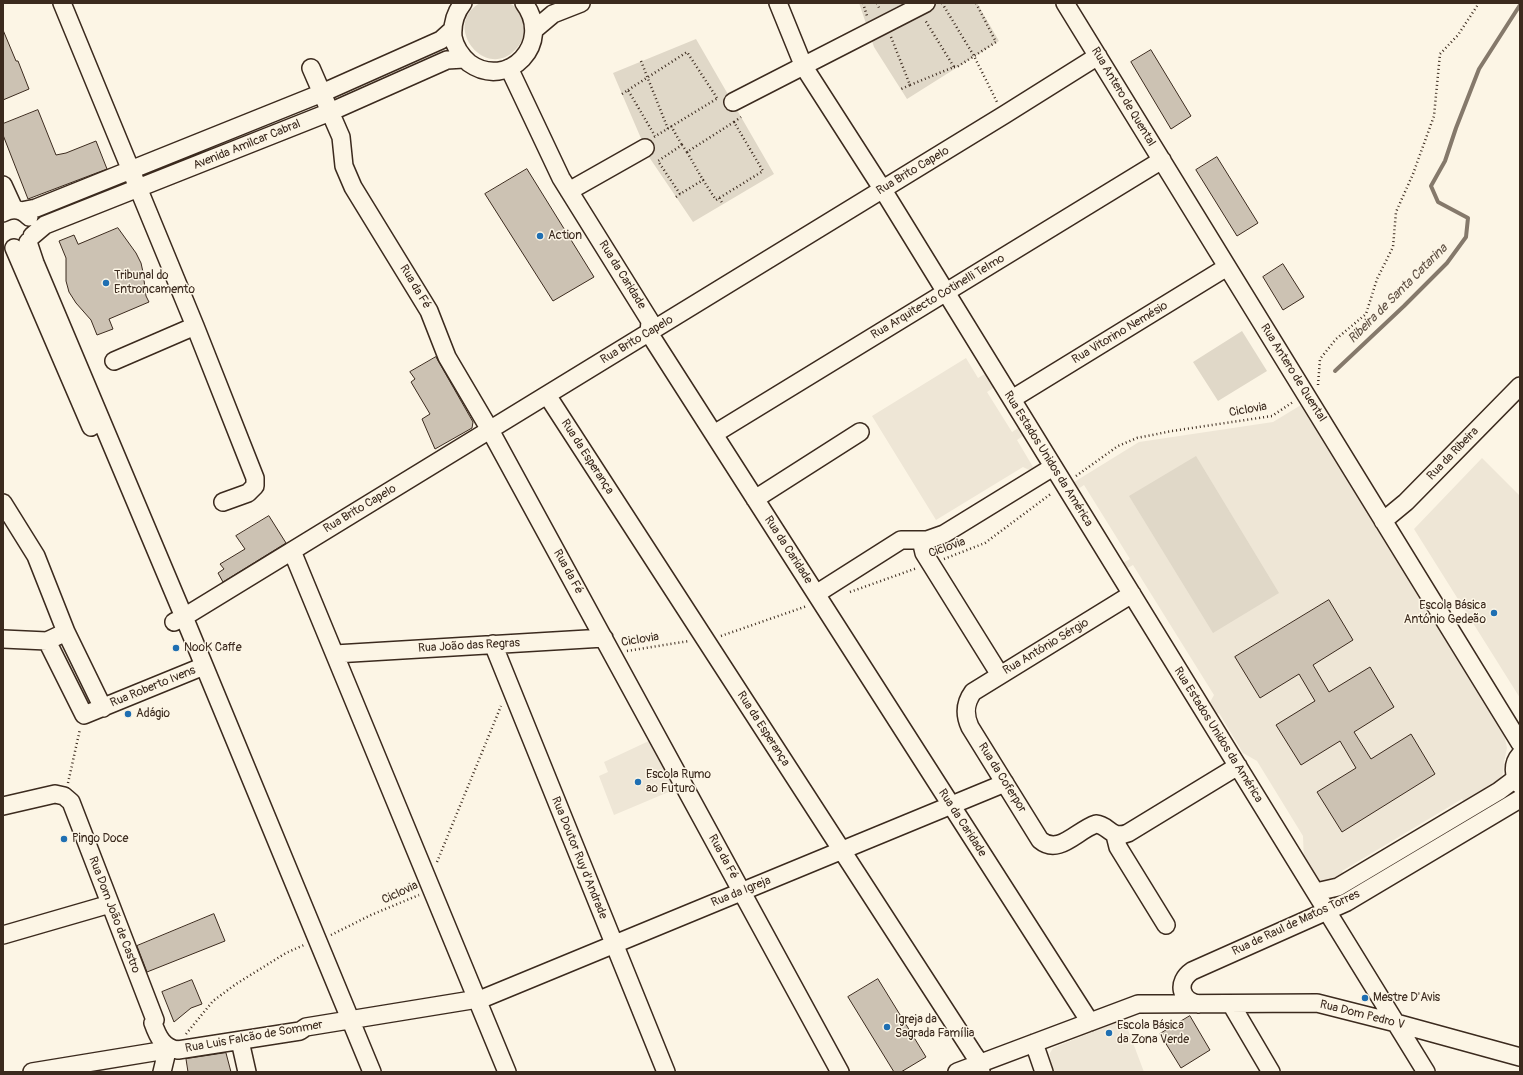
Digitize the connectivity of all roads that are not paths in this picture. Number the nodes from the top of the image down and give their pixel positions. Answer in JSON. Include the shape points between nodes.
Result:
{"nodes":[{"id":1,"x":62,"y":3,"type":"edge"},
{"id":2,"x":463,"y":3,"type":"edge"},
{"id":3,"x":524,"y":3,"type":"edge"},
{"id":4,"x":581,"y":3,"type":"edge"},
{"id":5,"x":778,"y":3,"type":"edge"},
{"id":6,"x":1065,"y":3,"type":"edge"},
{"id":7,"x":922,"y":5,"type":"edge"},
{"id":8,"x":452,"y":30,"type":"junction"},
{"id":9,"x":534,"y":30,"type":"junction"},
{"id":10,"x":1098,"y":56,"type":"junction"},
{"id":11,"x":464,"y":59,"type":"junction"},
{"id":12,"x":804,"y":67,"type":"junction"},
{"id":13,"x":311,"y":68,"type":"dead end"},
{"id":14,"x":509,"y":68,"type":"junction"},
{"id":15,"x":322,"y":93,"type":"junction"},
{"id":16,"x":728,"y":103,"type":"road end"},
{"id":17,"x":330,"y":112,"type":"junction"},
{"id":18,"x":650,"y":142,"type":"road end"},
{"id":19,"x":1162,"y":160,"type":"junction"},
{"id":20,"x":130,"y":170,"type":"junction"},
{"id":21,"x":3,"y":185,"type":"edge"},
{"id":22,"x":138,"y":188,"type":"junction"},
{"id":23,"x":883,"y":190,"type":"junction"},
{"id":24,"x":569,"y":191,"type":"junction"},
{"id":25,"x":13,"y":211,"type":"edge"},
{"id":26,"x":14,"y":244,"type":"edge"},
{"id":27,"x":1228,"y":267,"type":"junction"},
{"id":28,"x":946,"y":293,"type":"junction"},
{"id":29,"x":195,"y":326,"type":"junction"},
{"id":30,"x":649,"y":333,"type":"junction"},
{"id":31,"x":114,"y":361,"type":"dead end"},
{"id":32,"x":1517,"y":394,"type":"edge"},
{"id":33,"x":547,"y":395,"type":"junction"},
{"id":34,"x":1012,"y":399,"type":"junction"},
{"id":35,"x":490,"y":430,"type":"junction"},
{"id":36,"x":860,"y":432,"type":"dead end"},
{"id":37,"x":714,"y":434,"type":"junction"},
{"id":38,"x":1053,"y":467,"type":"junction"},
{"id":39,"x":755,"y":499,"type":"junction"},
{"id":40,"x":223,"y":502,"type":"dead end"},
{"id":41,"x":3,"y":503,"type":"edge"},
{"id":42,"x":1383,"y":520,"type":"junction"},
{"id":43,"x":922,"y":540,"type":"junction"},
{"id":44,"x":292,"y":551,"type":"junction"},
{"id":45,"x":1132,"y":594,"type":"junction"},
{"id":46,"x":818,"y":598,"type":"junction"},
{"id":47,"x":179,"y":620,"type":"junction"},
{"id":48,"x":66,"y":632,"type":"junction"},
{"id":49,"x":3,"y":639,"type":"edge"},
{"id":50,"x":47,"y":641,"type":"junction"},
{"id":51,"x":493,"y":644,"type":"junction"},
{"id":52,"x":607,"y":644,"type":"junction"},
{"id":53,"x":334,"y":654,"type":"junction"},
{"id":54,"x":199,"y":668,"type":"junction"},
{"id":55,"x":1000,"y":675,"type":"junction"},
{"id":56,"x":966,"y":705,"type":"joint"},
{"id":57,"x":102,"y":708,"type":"junction"},
{"id":58,"x":1520,"y":743,"type":"edge"},
{"id":59,"x":1520,"y":755,"type":"edge"},
{"id":60,"x":1238,"y":766,"type":"junction"},
{"id":61,"x":1518,"y":782,"type":"edge"},
{"id":62,"x":1005,"y":783,"type":"junction"},
{"id":63,"x":1520,"y":799,"type":"edge"},
{"id":64,"x":951,"y":805,"type":"junction"},
{"id":65,"x":3,"y":806,"type":"edge"},
{"id":66,"x":1115,"y":835,"type":"junction"},
{"id":67,"x":842,"y":850,"type":"junction"},
{"id":68,"x":742,"y":892,"type":"junction"},
{"id":69,"x":1316,"y":892,"type":"junction"},
{"id":70,"x":110,"y":904,"type":"junction"},
{"id":71,"x":1327,"y":911,"type":"junction"},
{"id":72,"x":1166,"y":925,"type":"dead end"},
{"id":73,"x":3,"y":935,"type":"edge"},
{"id":74,"x":614,"y":944,"type":"junction"},
{"id":75,"x":477,"y":999,"type":"junction"},
{"id":76,"x":1199,"y":1004,"type":"junction"},
{"id":77,"x":1231,"y":1004,"type":"junction"},
{"id":78,"x":345,"y":1021,"type":"junction"},
{"id":79,"x":1090,"y":1022,"type":"junction"},
{"id":80,"x":1396,"y":1023,"type":"junction"},
{"id":81,"x":240,"y":1041,"type":"junction"},
{"id":82,"x":1034,"y":1043,"type":"junction"},
{"id":83,"x":170,"y":1048,"type":"junction"},
{"id":84,"x":1520,"y":1057,"type":"edge"},
{"id":85,"x":980,"y":1068,"type":"edge"},
{"id":86,"x":32,"y":1072,"type":"edge"},
{"id":87,"x":162,"y":1072,"type":"edge"},
{"id":88,"x":248,"y":1072,"type":"edge"},
{"id":89,"x":360,"y":1072,"type":"edge"},
{"id":90,"x":372,"y":1072,"type":"edge"},
{"id":91,"x":507,"y":1072,"type":"edge"},
{"id":92,"x":666,"y":1072,"type":"edge"},
{"id":93,"x":840,"y":1072,"type":"edge"},
{"id":94,"x":957,"y":1072,"type":"edge"},
{"id":95,"x":1044,"y":1072,"type":"edge"},
{"id":96,"x":1271,"y":1072,"type":"edge"},
{"id":97,"x":1426,"y":1072,"type":"edge"}],
"edges":[{"from":1,"to":20,"type":"street"},
{"from":2,"to":8,"type":"street","via":[[454,18]]},
{"from":3,"to":9,"type":"street","via":[[533,19]]},
{"from":4,"to":9,"type":"street","via":[[553,14]]},
{"from":5,"to":12,"type":"street","name":"Rua Estados Unidos da América"},
{"from":6,"to":10,"type":"street","name":"Rua Antero de Quental"},
{"from":7,"to":12,"type":"street"},
{"from":8,"to":11,"type":"street","via":[[454,41]]},
{"from":8,"to":15,"type":"street","name":"Avenida Amilcar Cabral","via":[[441,40]]},
{"from":9,"to":14,"type":"street","via":[[533,42],[527,53]]},
{"from":10,"to":19,"type":"street","name":"Rua Antero de Quental"},
{"from":10,"to":23,"type":"street","name":"Rua Brito Capelo"},
{"from":11,"to":14,"type":"street","via":[[485,70]]},
{"from":11,"to":17,"type":"street","name":"Avenida Amilcar Cabral","via":[[447,60]]},
{"from":12,"to":16,"type":"street"},
{"from":12,"to":23,"type":"street","name":"Rua Estados Unidos da América"},
{"from":13,"to":15,"type":"street","name":"Rua da Fé"},
{"from":14,"to":24,"type":"street","name":"Rua da Caridade"},
{"from":15,"to":17,"type":"street","name":"Rua da Fé"},
{"from":15,"to":20,"type":"street","name":"Avenida Amilcar Cabral"},
{"from":17,"to":22,"type":"street","name":"Avenida Amilcar Cabral"},
{"from":17,"to":35,"type":"street","name":"Rua da Fé","via":[[341,137],[344,166],[353,187],[429,311],[447,357]]},
{"from":18,"to":24,"type":"street"},
{"from":19,"to":27,"type":"street","name":"Rua Antero de Quental"},
{"from":19,"to":28,"type":"street","name":"Rua Arquitecto Cotinelli Telmo"},
{"from":20,"to":22,"type":"street"},
{"from":20,"to":25,"type":"street","name":"Avenida Amilcar Cabral","via":[[36,208]]},
{"from":21,"to":25,"type":"street"},
{"from":22,"to":26,"type":"street","name":"Avenida Amilcar Cabral","via":[[45,225]]},
{"from":22,"to":29,"type":"street"},
{"from":23,"to":28,"type":"street","name":"Rua Estados Unidos da América"},
{"from":23,"to":30,"type":"street","name":"Rua Brito Capelo"},
{"from":24,"to":30,"type":"street","name":"Rua da Caridade","via":[[650,320]]},
{"from":25,"to":26,"type":"street","via":[[31,219],[33,230]]},
{"from":26,"to":47,"type":"street","via":[[35,263]]},
{"from":27,"to":34,"type":"street","name":"Rua Vitorino Nemésio"},
{"from":27,"to":42,"type":"street","name":"Rua Antero de Quental","via":[[1312,391]]},
{"from":28,"to":34,"type":"street","name":"Rua Estados Unidos da América"},
{"from":28,"to":37,"type":"street","name":"Rua Arquitecto Cotinelli Telmo"},
{"from":29,"to":31,"type":"street"},
{"from":29,"to":40,"type":"street","via":[[255,478],[255,486],[248,493]]},
{"from":30,"to":33,"type":"street","name":"Rua Brito Capelo"},
{"from":30,"to":37,"type":"street","name":"Rua da Caridade"},
{"from":32,"to":42,"type":"street","name":"Rua da Ribeira","via":[[1406,502]]},
{"from":33,"to":35,"type":"street","name":"Rua Brito Capelo"},
{"from":33,"to":67,"type":"street","name":"Rua da Esperança"},
{"from":34,"to":38,"type":"street","name":"Rua Estados Unidos da América"},
{"from":35,"to":44,"type":"street","name":"Rua Brito Capelo"},
{"from":35,"to":52,"type":"street","name":"Rua da Fé"},
{"from":36,"to":39,"type":"street"},
{"from":37,"to":39,"type":"street","name":"Rua da Caridade"},
{"from":38,"to":43,"type":"street","via":[[944,534]]},
{"from":38,"to":45,"type":"street","name":"Rua Estados Unidos da América"},
{"from":39,"to":46,"type":"street","name":"Rua da Caridade"},
{"from":41,"to":48,"type":"street","via":[[36,556]]},
{"from":42,"to":58,"type":"street","name":"Rua Antero de Quental"},
{"from":43,"to":46,"type":"street","via":[[907,539],[898,542]]},
{"from":43,"to":55,"type":"street","via":[[924,553]]},
{"from":44,"to":47,"type":"street","name":"Rua Brito Capelo"},
{"from":44,"to":53,"type":"street"},
{"from":45,"to":55,"type":"street","name":"Rua António Sérgio"},
{"from":45,"to":60,"type":"street","name":"Rua Estados Unidos da América"},
{"from":46,"to":64,"type":"street","name":"Rua da Caridade"},
{"from":47,"to":54,"type":"street"},
{"from":48,"to":50,"type":"street"},
{"from":48,"to":57,"type":"street"},
{"from":49,"to":50,"type":"street"},
{"from":50,"to":57,"type":"street","name":"Rua Roberto Ivens","via":[[84,715]]},
{"from":51,"to":52,"type":"street","name":"Rua João das Regras"},
{"from":51,"to":53,"type":"street","name":"Rua João das Regras"},
{"from":51,"to":74,"type":"street","name":"Rua Doutor Ruy d'Andrade"},
{"from":52,"to":68,"type":"street","name":"Rua da Fé"},
{"from":53,"to":75,"type":"street"},
{"from":54,"to":57,"type":"street","name":"Rua Roberto Ivens"},
{"from":54,"to":78,"type":"street"},
{"from":55,"to":56,"type":"street","name":"Rua António Sérgio","via":[[973,692]]},
{"from":56,"to":62,"type":"street","name":"Rua da Coferpor","via":[[965,712],[970,727]]},
{"from":59,"to":61,"type":"street","via":[[1514,768]]},
{"from":60,"to":66,"type":"street","via":[[1128,833]]},
{"from":60,"to":69,"type":"street","name":"Rua Estados Unidos da América"},
{"from":61,"to":69,"type":"street","name":"Rua de Raul de Matos Torres","via":[[1338,887]]},
{"from":62,"to":64,"type":"street","name":"Rua da Igreja"},
{"from":62,"to":66,"type":"street","name":"Rua da Coferpor","via":[[1040,840],[1049,846],[1060,845],[1096,824],[1104,826]]},
{"from":63,"to":71,"type":"street","name":"Rua de Raul de Matos Torres","via":[[1347,902]]},
{"from":64,"to":67,"type":"street","name":"Rua da Igreja"},
{"from":64,"to":79,"type":"street","name":"Rua da Caridade"},
{"from":65,"to":70,"type":"street","name":"Rua Dom João de Castro","via":[[55,794],[65,796],[73,806]]},
{"from":66,"to":72,"type":"street","via":[[1118,847]]},
{"from":67,"to":68,"type":"street","name":"Rua da Igreja"},
{"from":67,"to":85,"type":"street","name":"Rua da Esperança"},
{"from":68,"to":74,"type":"street","name":"Rua da Igreja"},
{"from":68,"to":93,"type":"street","name":"Rua da Fé"},
{"from":69,"to":71,"type":"street","name":"Rua Estados Unidos da América"},
{"from":70,"to":73,"type":"street"},
{"from":70,"to":83,"type":"street","name":"Rua Dom João de Castro","via":[[155,1020],[153,1023],[157,1034],[163,1044]]},
{"from":71,"to":76,"type":"street","name":"Rua de Raul de Matos Torres","via":[[1188,974],[1182,990],[1191,1002]]},
{"from":71,"to":80,"type":"street","name":"Rua Estados Unidos da América"},
{"from":74,"to":75,"type":"street","name":"Rua da Igreja"},
{"from":74,"to":92,"type":"street","name":"Rua Doutor Ruy d'Andrade"},
{"from":75,"to":78,"type":"street","name":"Rua Luis Falcão de Sommer"},
{"from":75,"to":91,"type":"street"},
{"from":76,"to":77,"type":"street","name":"Rua Dom Pedro V"},
{"from":76,"to":79,"type":"street","name":"Rua Dom Pedro V","via":[[1138,1004]]},
{"from":77,"to":80,"type":"street","name":"Rua Dom Pedro V","via":[[1317,1003]]},
{"from":77,"to":96,"type":"street"},
{"from":78,"to":81,"type":"street","name":"Rua Luis Falcão de Sommer"},
{"from":78,"to":89,"type":"street"},
{"from":78,"to":90,"type":"street"},
{"from":79,"to":82,"type":"street","name":"Rua Dom Pedro V"},
{"from":80,"to":84,"type":"street","name":"Rua Dom Pedro V"},
{"from":80,"to":97,"type":"street","name":"Rua Estados Unidos da América"},
{"from":81,"to":83,"type":"street","name":"Rua Luis Falcão de Sommer","via":[[184,1050]]},
{"from":81,"to":88,"type":"street"},
{"from":82,"to":85,"type":"street","name":"Rua Dom Pedro V"},
{"from":82,"to":95,"type":"street"},
{"from":83,"to":86,"type":"street","name":"Rua Luis Falcão de Sommer"},
{"from":83,"to":87,"type":"street"},
{"from":85,"to":94,"type":"street","name":"Rua Dom Pedro V"}]}
